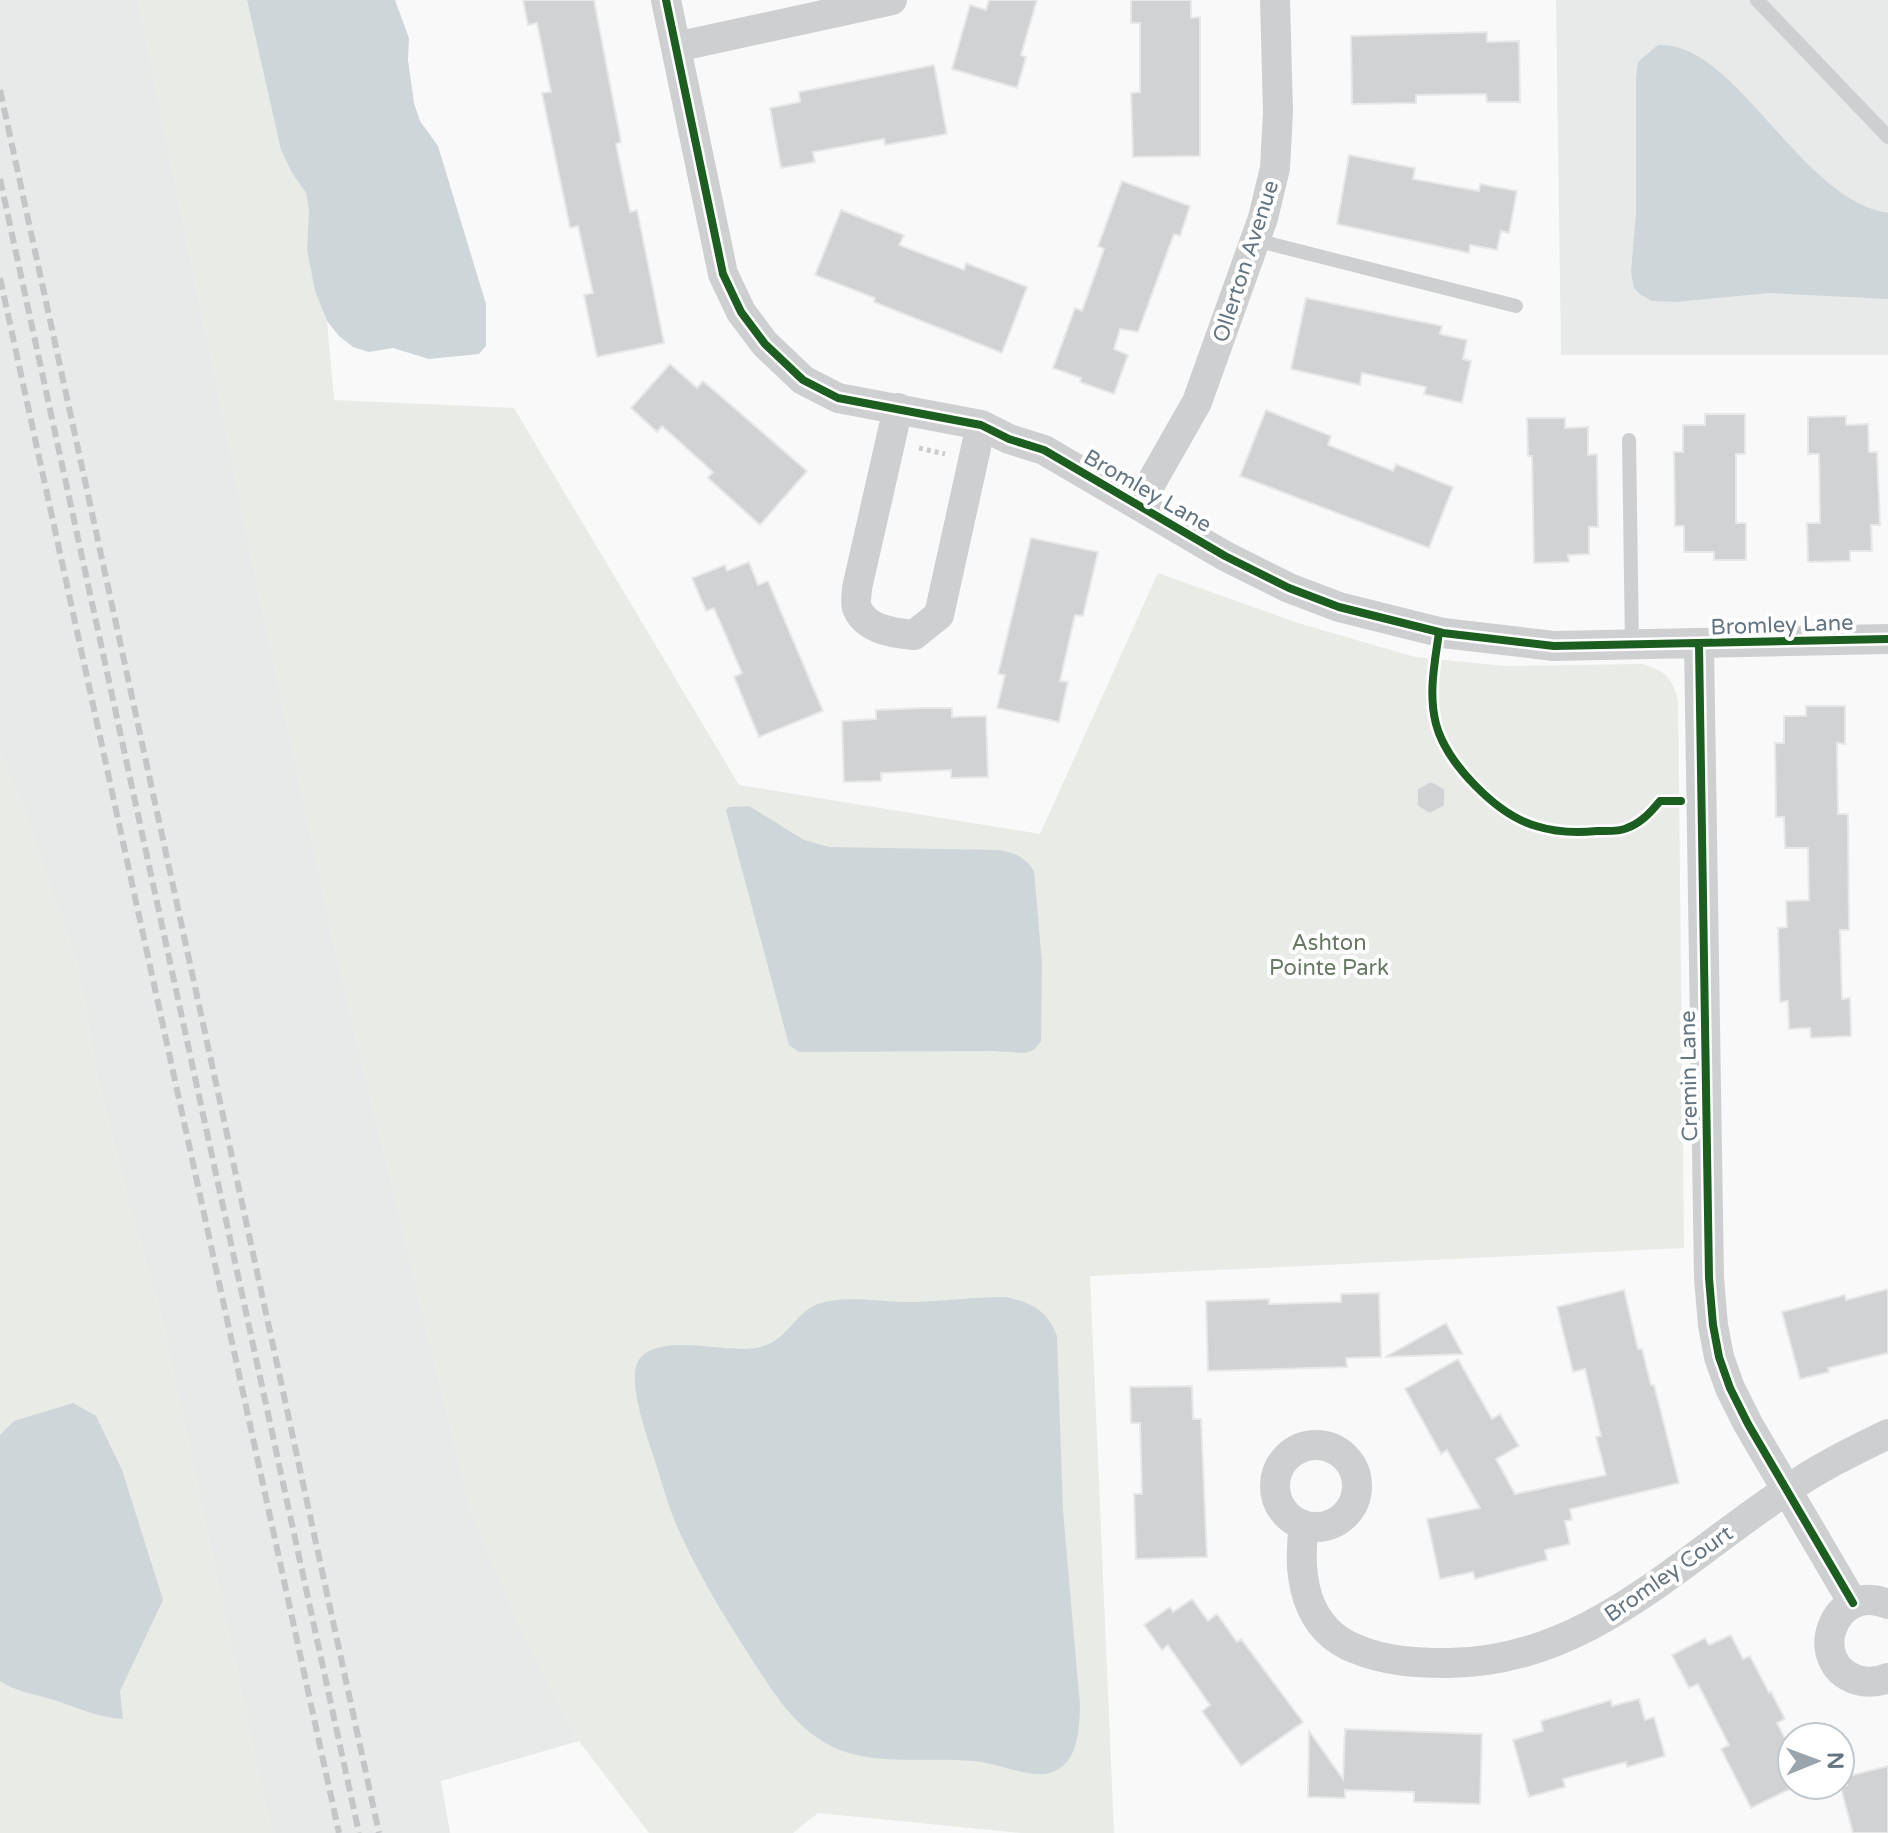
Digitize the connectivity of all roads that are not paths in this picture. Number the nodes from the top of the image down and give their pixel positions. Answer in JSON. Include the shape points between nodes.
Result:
{"nodes":[{"id":1,"x":666,"y":0,"type":"edge"},
{"id":2,"x":892,"y":0,"type":"edge"},
{"id":3,"x":1275,"y":0,"type":"edge"},
{"id":4,"x":1757,"y":0,"type":"edge"},
{"id":5,"x":676,"y":47,"type":"junction"},
{"id":6,"x":1888,"y":137,"type":"edge"},
{"id":7,"x":1255,"y":240,"type":"junction"},
{"id":8,"x":1516,"y":306,"type":"dead end"},
{"id":9,"x":898,"y":408,"type":"junction"},
{"id":10,"x":981,"y":425,"type":"junction"},
{"id":11,"x":1629,"y":440,"type":"dead end"},
{"id":12,"x":1139,"y":504,"type":"junction"},
{"id":13,"x":1888,"y":639,"type":"edge"},
{"id":14,"x":1699,"y":644,"type":"junction"},
{"id":15,"x":1632,"y":645,"type":"junction"},
{"id":16,"x":1888,"y":1434,"type":"edge"},
{"id":17,"x":1788,"y":1489,"type":"junction"},
{"id":18,"x":1304,"y":1526,"type":"dead end"},
{"id":19,"x":1853,"y":1603,"type":"junction"},
{"id":20,"x":1888,"y":1604,"type":"edge"},
{"id":21,"x":1888,"y":1678,"type":"edge"}],
"edges":[{"from":1,"to":5,"type":"street","name":"Bromley Lane"},
{"from":2,"to":5,"type":"street"},
{"from":3,"to":7,"type":"street","name":"Ollerton Avenue","via":[[1275,168]]},
{"from":4,"to":6,"type":"lane"},
{"from":5,"to":9,"type":"street","name":"Bromley Lane","via":[[723,274],[741,312],[803,380],[838,398]]},
{"from":7,"to":8,"type":"lane"},
{"from":7,"to":12,"type":"street","name":"Ollerton Avenue","via":[[1197,402]]},
{"from":9,"to":10,"type":"street","name":"Bromley Lane"},
{"from":9,"to":10,"type":"street","via":[[857,588],[857,607],[869,623],[887,632],[914,635],[939,615]]},
{"from":10,"to":12,"type":"street","name":"Bromley Lane","via":[[1044,450]]},
{"from":11,"to":15,"type":"lane"},
{"from":12,"to":15,"type":"street","name":"Bromley Lane","via":[[1225,556],[1339,607],[1488,639],[1554,646]]},
{"from":13,"to":14,"type":"street","name":"Bromley Lane"},
{"from":14,"to":15,"type":"street","name":"Bromley Lane"},
{"from":14,"to":17,"type":"street","name":"Cremin Lane","via":[[1713,1325],[1730,1388]]},
{"from":16,"to":17,"type":"street"},
{"from":17,"to":18,"type":"street","name":"Bromley Court","via":[[1590,1627],[1516,1655],[1468,1663],[1377,1658],[1349,1647],[1323,1626],[1301,1578]]},
{"from":17,"to":19,"type":"street","name":"Cremin Lane"},
{"from":19,"to":20,"type":"street"},
{"from":19,"to":21,"type":"street","via":[[1842,1610],[1829,1634],[1834,1661],[1854,1679]]}]}
